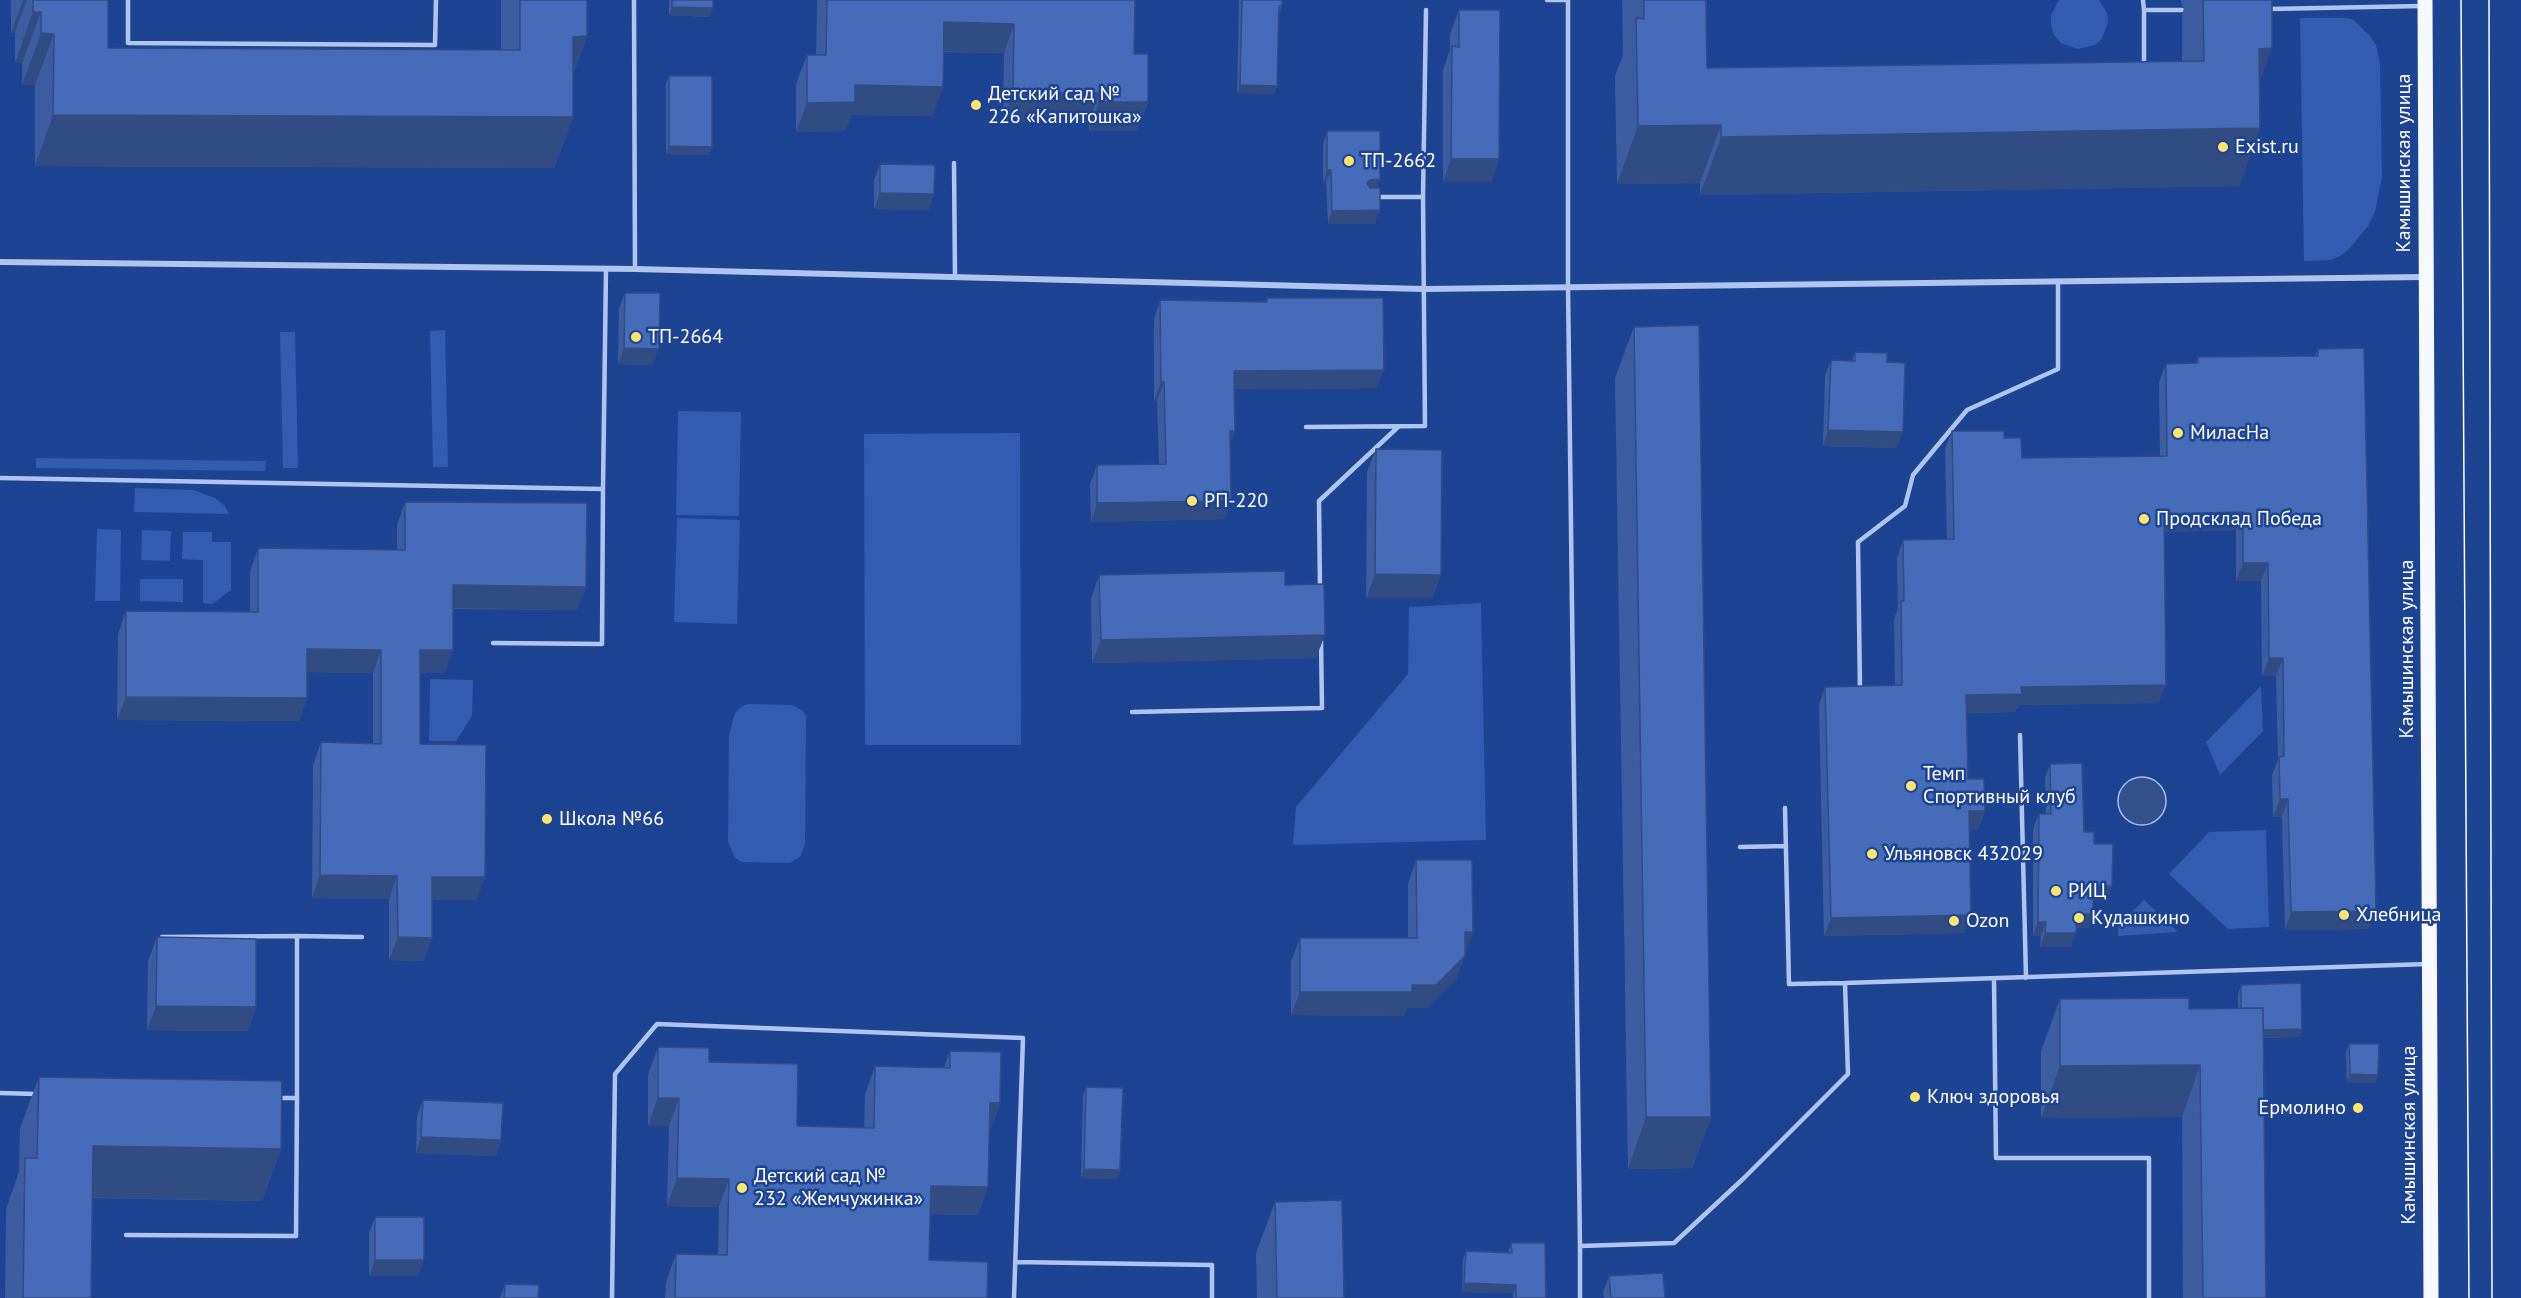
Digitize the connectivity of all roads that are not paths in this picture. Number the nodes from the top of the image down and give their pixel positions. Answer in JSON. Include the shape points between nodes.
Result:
{"nodes":[{"id":1,"x":128,"y":0,"type":"edge"},
{"id":2,"x":436,"y":0,"type":"edge"},
{"id":3,"x":634,"y":0,"type":"edge"},
{"id":4,"x":1547,"y":0,"type":"edge"},
{"id":5,"x":2144,"y":0,"type":"edge"},
{"id":6,"x":2425,"y":3,"type":"edge"},
{"id":7,"x":2265,"y":9,"type":"edge"},
{"id":8,"x":1426,"y":10,"type":"dead end"},
{"id":9,"x":2144,"y":10,"type":"junction"},
{"id":10,"x":2182,"y":10,"type":"dead end"},
{"id":11,"x":2145,"y":78,"type":"edge"},
{"id":12,"x":954,"y":163,"type":"dead end"},
{"id":13,"x":1423,"y":196,"type":"junction"},
{"id":14,"x":1367,"y":197,"type":"edge"},
{"id":15,"x":0,"y":262,"type":"edge"},
{"id":16,"x":606,"y":269,"type":"junction"},
{"id":17,"x":635,"y":269,"type":"junction"},
{"id":18,"x":2426,"y":277,"type":"junction"},
{"id":19,"x":955,"y":278,"type":"junction"},
{"id":20,"x":2058,"y":281,"type":"junction"},
{"id":21,"x":1568,"y":287,"type":"junction"},
{"id":22,"x":1424,"y":289,"type":"junction"},
{"id":23,"x":1306,"y":427,"type":"dead end"},
{"id":24,"x":1398,"y":427,"type":"junction"},
{"id":25,"x":0,"y":478,"type":"edge"},
{"id":26,"x":603,"y":489,"type":"junction"},
{"id":27,"x":1320,"y":593,"type":"edge"},
{"id":28,"x":1321,"y":639,"type":"edge"},
{"id":29,"x":493,"y":643,"type":"dead end"},
{"id":30,"x":1860,"y":692,"type":"edge"},
{"id":31,"x":1132,"y":712,"type":"dead end"},
{"id":32,"x":2020,"y":735,"type":"dead end"},
{"id":33,"x":1785,"y":808,"type":"dead end"},
{"id":34,"x":1786,"y":846,"type":"junction"},
{"id":35,"x":1740,"y":847,"type":"dead end"},
{"id":36,"x":297,"y":936,"type":"junction"},
{"id":37,"x":162,"y":937,"type":"edge"},
{"id":38,"x":362,"y":937,"type":"dead end"},
{"id":39,"x":2429,"y":964,"type":"junction"},
{"id":40,"x":2026,"y":978,"type":"junction"},
{"id":41,"x":1994,"y":979,"type":"junction"},
{"id":42,"x":1845,"y":983,"type":"junction"},
{"id":43,"x":0,"y":1093,"type":"edge"},
{"id":44,"x":48,"y":1094,"type":"edge"},
{"id":45,"x":273,"y":1098,"type":"edge"},
{"id":46,"x":297,"y":1098,"type":"junction"},
{"id":47,"x":126,"y":1235,"type":"dead end"},
{"id":48,"x":1580,"y":1246,"type":"junction"},
{"id":49,"x":1015,"y":1262,"type":"junction"},
{"id":50,"x":612,"y":1298,"type":"edge"},
{"id":51,"x":1014,"y":1298,"type":"edge"},
{"id":52,"x":1212,"y":1298,"type":"edge"},
{"id":53,"x":1580,"y":1298,"type":"edge"},
{"id":54,"x":2149,"y":1298,"type":"edge"},
{"id":55,"x":2431,"y":1298,"type":"edge"}],
"edges":[{"from":1,"to":2,"type":"lane","via":[[128,43],[423,45],[435,45]]},
{"from":3,"to":17,"type":"lane"},
{"from":4,"to":21,"type":"lane","via":[[1568,0]]},
{"from":5,"to":9,"type":"lane"},
{"from":6,"to":7,"type":"lane"},
{"from":6,"to":18,"type":"main road","name":"Камышинская улица"},
{"from":8,"to":13,"type":"lane"},
{"from":9,"to":10,"type":"lane"},
{"from":9,"to":11,"type":"lane"},
{"from":12,"to":19,"type":"lane"},
{"from":13,"to":14,"type":"lane"},
{"from":13,"to":22,"type":"lane"},
{"from":15,"to":16,"type":"street"},
{"from":16,"to":17,"type":"street"},
{"from":16,"to":26,"type":"lane"},
{"from":17,"to":19,"type":"street"},
{"from":18,"to":20,"type":"street"},
{"from":18,"to":39,"type":"main road","name":"Камышинская улица"},
{"from":19,"to":22,"type":"street"},
{"from":20,"to":21,"type":"street"},
{"from":20,"to":30,"type":"lane","via":[[2058,369],[1967,410],[1913,475],[1905,506],[1858,542]]},
{"from":21,"to":22,"type":"street"},
{"from":21,"to":48,"type":"lane"},
{"from":22,"to":24,"type":"lane","via":[[1425,426]]},
{"from":23,"to":24,"type":"lane"},
{"from":24,"to":27,"type":"lane","via":[[1319,501]]},
{"from":25,"to":26,"type":"lane"},
{"from":26,"to":29,"type":"lane","via":[[602,644]]},
{"from":28,"to":31,"type":"lane","via":[[1322,708]]},
{"from":32,"to":40,"type":"lane"},
{"from":33,"to":34,"type":"lane"},
{"from":34,"to":35,"type":"lane"},
{"from":34,"to":42,"type":"lane","via":[[1789,984]]},
{"from":36,"to":37,"type":"lane"},
{"from":36,"to":38,"type":"lane"},
{"from":36,"to":46,"type":"lane"},
{"from":39,"to":40,"type":"lane"},
{"from":39,"to":55,"type":"main road","name":"Камышинская улица"},
{"from":40,"to":41,"type":"lane"},
{"from":41,"to":42,"type":"lane"},
{"from":41,"to":54,"type":"lane","via":[[1996,1158],[2150,1158]]},
{"from":42,"to":48,"type":"lane","via":[[1848,1074],[1751,1171],[1674,1243]]},
{"from":43,"to":44,"type":"lane"},
{"from":45,"to":46,"type":"lane"},
{"from":46,"to":47,"type":"lane","via":[[296,1236]]},
{"from":48,"to":53,"type":"lane"},
{"from":49,"to":50,"type":"lane","via":[[1023,1038],[657,1024],[615,1074]]},
{"from":49,"to":51,"type":"lane"},
{"from":49,"to":52,"type":"lane","via":[[1212,1265]]}]}
